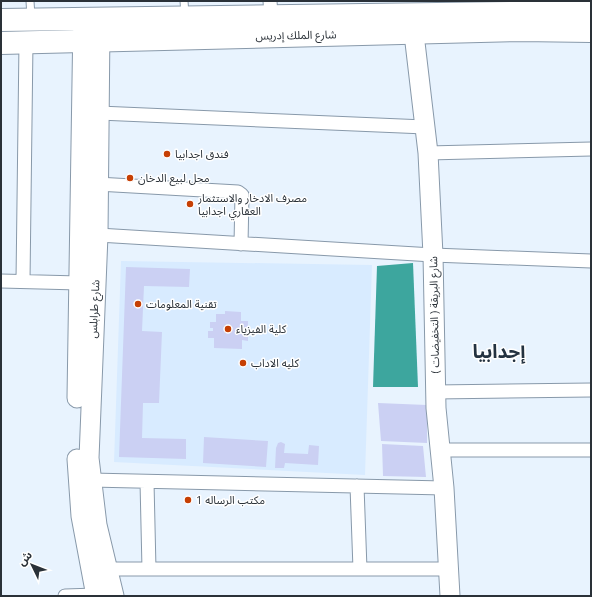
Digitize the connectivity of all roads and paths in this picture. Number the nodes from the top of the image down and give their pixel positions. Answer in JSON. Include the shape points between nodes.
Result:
{"nodes":[{"id":1,"x":401,"y":7,"type":"edge"},
{"id":2,"x":271,"y":8,"type":"edge"},
{"id":3,"x":185,"y":9,"type":"edge"},
{"id":4,"x":30,"y":10,"type":"edge"},
{"id":5,"x":591,"y":12,"type":"edge"},
{"id":6,"x":92,"y":18,"type":"junction"},
{"id":7,"x":1,"y":20,"type":"edge"},
{"id":8,"x":591,"y":31,"type":"edge"},
{"id":9,"x":414,"y":34,"type":"junction"},
{"id":10,"x":91,"y":41,"type":"junction"},
{"id":11,"x":26,"y":42,"type":"junction"},
{"id":12,"x":1,"y":43,"type":"edge"},
{"id":13,"x":99,"y":113,"type":"junction"},
{"id":14,"x":425,"y":127,"type":"junction"},
{"id":15,"x":591,"y":149,"type":"edge"},
{"id":16,"x":428,"y":153,"type":"junction"},
{"id":17,"x":97,"y":184,"type":"junction"},
{"id":18,"x":98,"y":235,"type":"junction"},
{"id":19,"x":241,"y":244,"type":"junction"},
{"id":20,"x":433,"y":255,"type":"junction"},
{"id":21,"x":591,"y":261,"type":"edge"},
{"id":22,"x":1,"y":281,"type":"edge"},
{"id":23,"x":23,"y":281,"type":"junction"},
{"id":24,"x":79,"y":283,"type":"junction"},
{"id":25,"x":591,"y":390,"type":"edge"},
{"id":26,"x":435,"y":392,"type":"junction"},
{"id":27,"x":440,"y":450,"type":"junction"},
{"id":28,"x":591,"y":450,"type":"edge"},
{"id":29,"x":91,"y":480,"type":"junction"},
{"id":30,"x":147,"y":482,"type":"junction"},
{"id":31,"x":357,"y":486,"type":"junction"},
{"id":32,"x":444,"y":488,"type":"junction"},
{"id":33,"x":106,"y":569,"type":"junction"},
{"id":34,"x":149,"y":569,"type":"junction"},
{"id":35,"x":360,"y":569,"type":"junction"},
{"id":36,"x":449,"y":569,"type":"junction"},
{"id":37,"x":66,"y":596,"type":"edge"},
{"id":38,"x":102,"y":596,"type":"edge"},
{"id":39,"x":450,"y":596,"type":"edge"}],
"edges":[{"from":1,"to":2,"type":"highway","name":"شارع الملك إدريس"},
{"from":1,"to":5,"type":"highway","name":"شارع الملك إدريس"},
{"from":2,"to":3,"type":"highway","name":"شارع الملك إدريس"},
{"from":3,"to":6,"type":"highway","name":"شارع الملك إدريس"},
{"from":4,"to":6,"type":"highway","name":"شارع الملك إدريس"},
{"from":4,"to":7,"type":"highway","name":"شارع الملك إدريس"},
{"from":6,"to":10,"type":"main road","name":"شارع طرابلس"},
{"from":8,"to":9,"type":"highway","name":"شارع الملك إدريس","via":[[521,30]]},
{"from":9,"to":10,"type":"highway","name":"شارع الملك إدريس"},
{"from":9,"to":14,"type":"main road","name":"شارع البريقة ( التخفيضات )"},
{"from":10,"to":11,"type":"highway","name":"شارع الملك إدريس"},
{"from":10,"to":13,"type":"main road","name":"شارع طرابلس"},
{"from":10,"to":24,"type":"main road","name":"شارع طرابلس"},
{"from":11,"to":12,"type":"highway","name":"شارع الملك إدريس"},
{"from":11,"to":23,"type":"street"},
{"from":13,"to":14,"type":"street"},
{"from":13,"to":17,"type":"main road","name":"شارع طرابلس"},
{"from":14,"to":16,"type":"main road","name":"شارع البريقة ( التخفيضات )"},
{"from":15,"to":16,"type":"street"},
{"from":16,"to":20,"type":"main road","name":"شارع البريقة ( التخفيضات )"},
{"from":17,"to":18,"type":"main road","name":"شارع طرابلس"},
{"from":17,"to":19,"type":"street","via":[[238,192],[242,195]]},
{"from":18,"to":19,"type":"street"},
{"from":18,"to":29,"type":"main road","name":"شارع طرابلس","via":[[89,436]]},
{"from":19,"to":20,"type":"street"},
{"from":20,"to":21,"type":"street"},
{"from":20,"to":26,"type":"main road","name":"شارع البريقة ( التخفيضات )"},
{"from":22,"to":23,"type":"street"},
{"from":23,"to":24,"type":"street"},
{"from":24,"to":38,"type":"main road","name":"شارع طرابلس","via":[[77,468],[83,530]]},
{"from":25,"to":26,"type":"street"},
{"from":26,"to":27,"type":"main road","name":"شارع البريقة ( التخفيضات )"},
{"from":27,"to":28,"type":"street"},
{"from":27,"to":32,"type":"main road","name":"شارع البريقة ( التخفيضات )"},
{"from":29,"to":30,"type":"street"},
{"from":29,"to":33,"type":"main road","name":"شارع طرابلس"},
{"from":30,"to":31,"type":"street"},
{"from":30,"to":34,"type":"street"},
{"from":31,"to":32,"type":"street"},
{"from":31,"to":35,"type":"street"},
{"from":32,"to":36,"type":"main road","name":"شارع البريقة ( التخفيضات )"},
{"from":33,"to":34,"type":"street"},
{"from":33,"to":38,"type":"main road","name":"شارع طرابلس"},
{"from":34,"to":35,"type":"street"},
{"from":35,"to":36,"type":"street"},
{"from":36,"to":39,"type":"main road","name":"شارع البريقة ( التخفيضات )"},
{"from":37,"to":38,"type":"street"}]}
